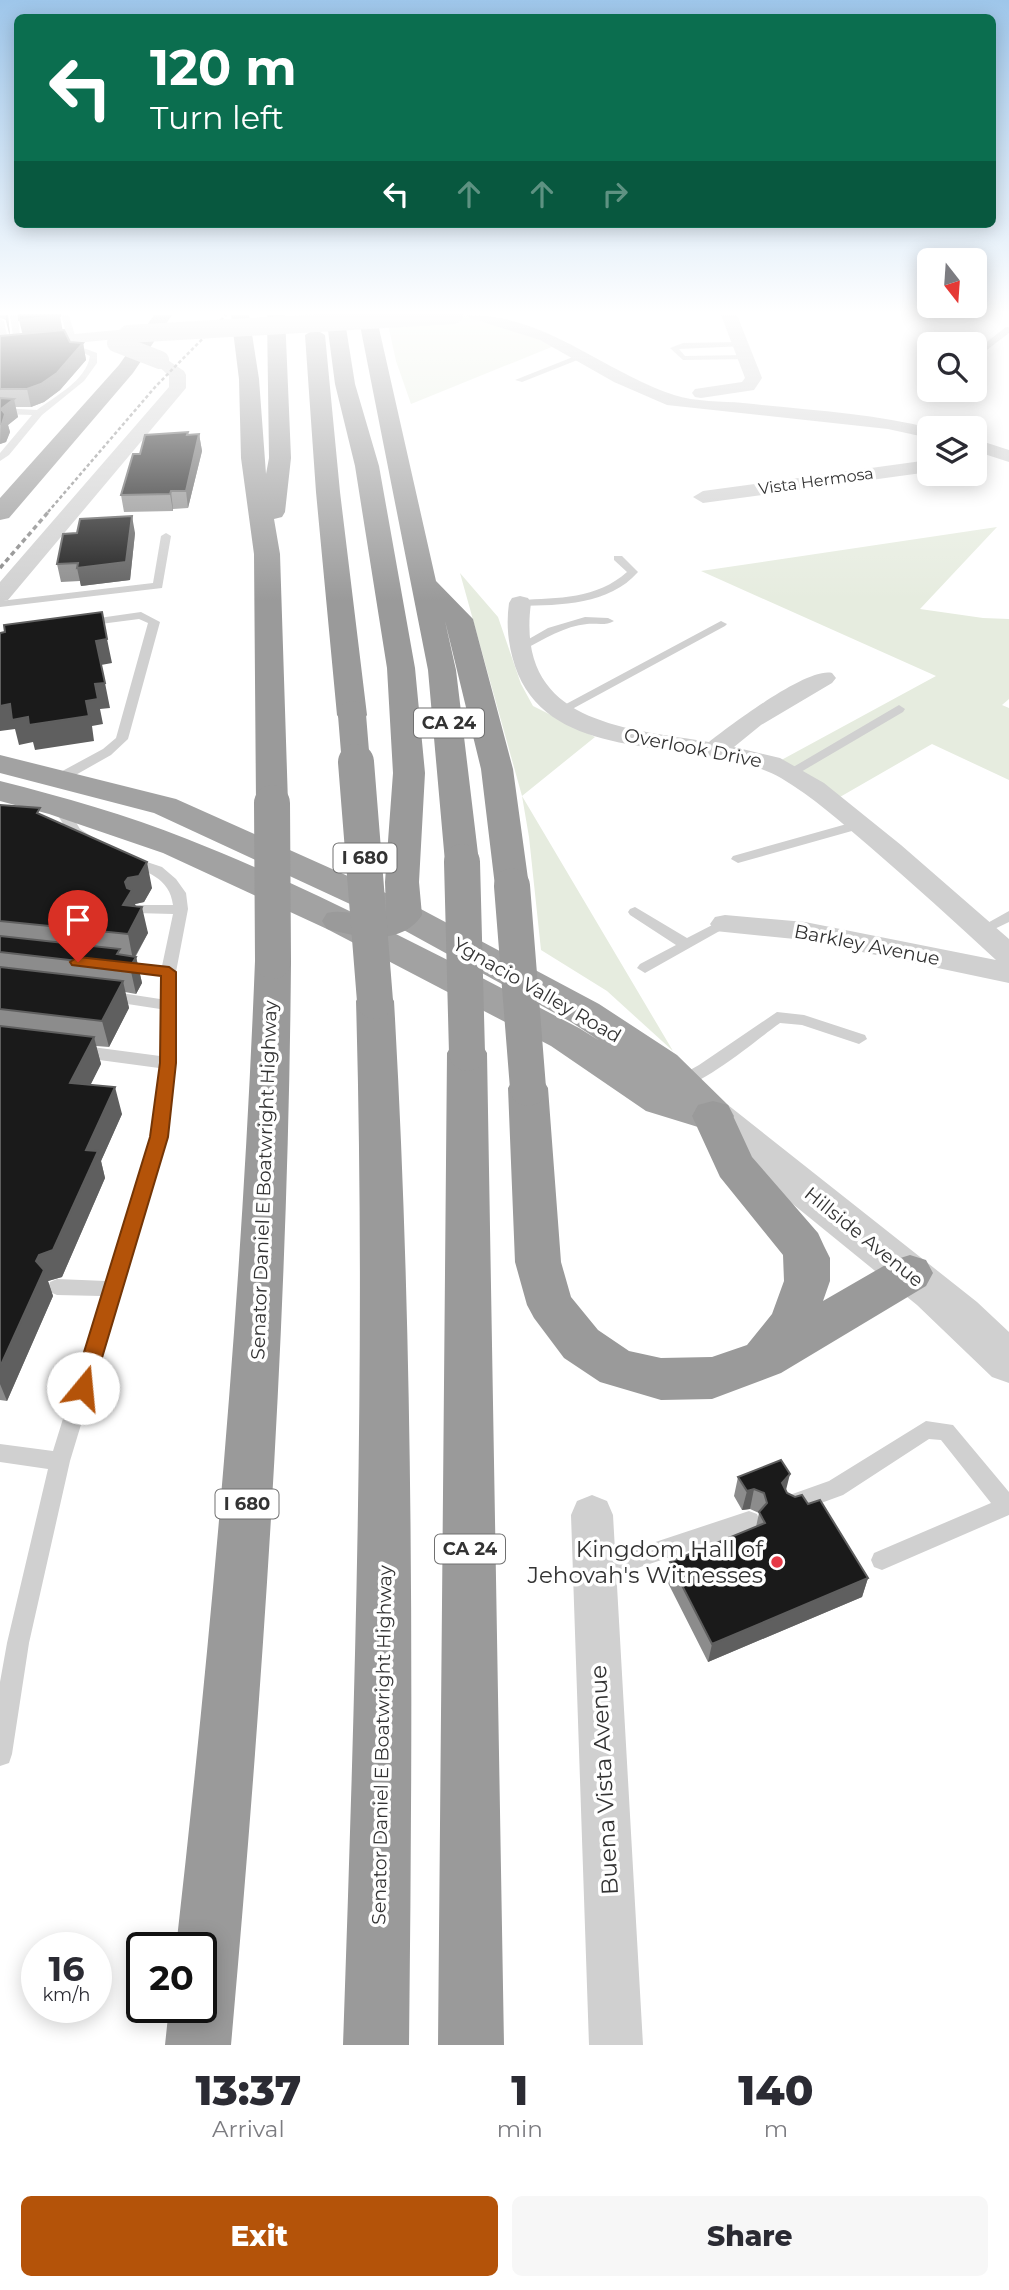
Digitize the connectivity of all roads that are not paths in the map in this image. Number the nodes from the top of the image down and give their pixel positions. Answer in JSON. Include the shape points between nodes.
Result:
{"nodes":[{"id":1,"x":44,"y":410,"type":"edge"},
{"id":2,"x":90,"y":410,"type":"edge"},
{"id":3,"x":158,"y":410,"type":"edge"},
{"id":4,"x":251,"y":410,"type":"edge"},
{"id":5,"x":279,"y":410,"type":"edge"},
{"id":6,"x":321,"y":410,"type":"edge"},
{"id":7,"x":352,"y":410,"type":"edge"},
{"id":8,"x":388,"y":410,"type":"edge"},
{"id":9,"x":754,"y":410,"type":"edge"},
{"id":10,"x":0,"y":411,"type":"edge"},
{"id":11,"x":40,"y":413,"type":"junction"},
{"id":12,"x":917,"y":430,"type":"edge"},
{"id":13,"x":987,"y":449,"type":"edge"},
{"id":14,"x":1008,"y":456,"type":"edge"},
{"id":15,"x":0,"y":458,"type":"edge"},
{"id":16,"x":987,"y":458,"type":"edge"},
{"id":17,"x":917,"y":468,"type":"edge"},
{"id":18,"x":703,"y":497,"type":"dead end"},
{"id":19,"x":0,"y":513,"type":"edge"},
{"id":20,"x":166,"y":536,"type":"dead end"},
{"id":21,"x":267,"y":554,"type":"junction"},
{"id":22,"x":618,"y":558,"type":"dead end"},
{"id":23,"x":425,"y":585,"type":"junction"},
{"id":24,"x":0,"y":595,"type":"edge"},
{"id":25,"x":520,"y":603,"type":"joint"},
{"id":26,"x":0,"y":604,"type":"edge"},
{"id":27,"x":608,"y":621,"type":"dead end"},
{"id":28,"x":721,"y":624,"type":"dead end"},
{"id":29,"x":68,"y":625,"type":"edge"},
{"id":30,"x":522,"y":647,"type":"junction"},
{"id":31,"x":824,"y":678,"type":"dead end"},
{"id":32,"x":899,"y":709,"type":"dead end"},
{"id":33,"x":559,"y":711,"type":"junction"},
{"id":34,"x":715,"y":750,"type":"junction"},
{"id":35,"x":0,"y":764,"type":"edge"},
{"id":36,"x":789,"y":773,"type":"junction"},
{"id":37,"x":0,"y":791,"type":"edge"},
{"id":38,"x":60,"y":793,"type":"junction"},
{"id":39,"x":860,"y":824,"type":"junction"},
{"id":40,"x":738,"y":859,"type":"dead end"},
{"id":41,"x":181,"y":909,"type":"junction"},
{"id":42,"x":140,"y":910,"type":"edge"},
{"id":43,"x":635,"y":912,"type":"dead end"},
{"id":44,"x":404,"y":915,"type":"junction"},
{"id":45,"x":1009,"y":916,"type":"edge"},
{"id":46,"x":340,"y":920,"type":"junction"},
{"id":47,"x":725,"y":924,"type":"joint"},
{"id":48,"x":982,"y":930,"type":"junction"},
{"id":49,"x":687,"y":945,"type":"junction"},
{"id":50,"x":1009,"y":956,"type":"edge"},
{"id":51,"x":104,"y":965,"type":"edge"},
{"id":52,"x":645,"y":968,"type":"dead end"},
{"id":53,"x":169,"y":972,"type":"junction"},
{"id":54,"x":1009,"y":973,"type":"edge"},
{"id":55,"x":89,"y":994,"type":"edge"},
{"id":56,"x":167,"y":1005,"type":"junction"},
{"id":57,"x":859,"y":1039,"type":"dead end"},
{"id":58,"x":61,"y":1049,"type":"edge"},
{"id":59,"x":168,"y":1063,"type":"junction"},
{"id":60,"x":680,"y":1083,"type":"junction"},
{"id":61,"x":713,"y":1116,"type":"junction"},
{"id":62,"x":910,"y":1273,"type":"junction"},
{"id":63,"x":58,"y":1287,"type":"dead end"},
{"id":64,"x":113,"y":1289,"type":"junction"},
{"id":65,"x":764,"y":1359,"type":"junction"},
{"id":66,"x":1009,"y":1363,"type":"edge"},
{"id":67,"x":0,"y":1453,"type":"edge"},
{"id":68,"x":60,"y":1461,"type":"junction"},
{"id":69,"x":791,"y":1504,"type":"edge"},
{"id":70,"x":592,"y":1515,"type":"dead end"},
{"id":71,"x":749,"y":1521,"type":"dead end"},
{"id":72,"x":882,"y":1560,"type":"dead end"},
{"id":73,"x":594,"y":1572,"type":"junction"},
{"id":74,"x":0,"y":1754,"type":"edge"},
{"id":75,"x":198,"y":2045,"type":"edge"},
{"id":76,"x":376,"y":2045,"type":"edge"},
{"id":77,"x":471,"y":2045,"type":"edge"},
{"id":78,"x":616,"y":2045,"type":"edge"}],
"edges":[{"from":1,"to":11,"type":"lane"},
{"from":2,"to":19,"type":"highway"},
{"from":3,"to":24,"type":"street","bridge":true},
{"from":4,"to":21,"type":"highway","name":"Senator Daniel E Boatwright Highway","number":"I 680"},
{"from":5,"to":21,"type":"highway","via":[[280,458]]},
{"from":6,"to":76,"type":"highway","name":"Senator Daniel E Boatwright Highway","number":"I 680","bridge":true,"via":[[352,715],[374,1001],[382,1186],[386,1423]]},
{"from":7,"to":44,"type":"highway","via":[[367,466],[401,668],[409,773]]},
{"from":8,"to":23,"type":"highway","number":"CA 24"},
{"from":9,"to":12,"type":"street"},
{"from":10,"to":11,"type":"lane"},
{"from":11,"to":15,"type":"lane"},
{"from":13,"to":14,"type":"street"},
{"from":14,"to":16,"type":"street"},
{"from":17,"to":18,"type":"street","name":"Vista Hermosa"},
{"from":20,"to":26,"type":"lane","via":[[158,586]]},
{"from":21,"to":75,"type":"highway","name":"Senator Daniel E Boatwright Highway","number":"I 680","bridge":true,"via":[[273,961],[265,1207],[238,1633]]},
{"from":22,"to":25,"type":"lane","via":[[633,572],[612,587],[582,599]]},
{"from":23,"to":65,"type":"highway","bridge":true,"via":[[459,619],[497,769],[512,887],[538,1262],[550,1305],[581,1344],[617,1368],[661,1379],[712,1378]]},
{"from":23,"to":77,"type":"highway","number":"CA 24","bridge":true,"via":[[449,719],[462,862],[467,1053]]},
{"from":25,"to":30,"type":"street","name":"Overlook Drive","via":[[516,618]]},
{"from":27,"to":30,"type":"lane","via":[[573,622]]},
{"from":28,"to":33,"type":"lane"},
{"from":29,"to":38,"type":"lane","via":[[141,615],[153,622],[122,738]]},
{"from":30,"to":33,"type":"street","name":"Overlook Drive","via":[[533,685]]},
{"from":31,"to":34,"type":"street","via":[[752,720]]},
{"from":32,"to":36,"type":"lane"},
{"from":33,"to":34,"type":"street","name":"Overlook Drive","via":[[607,732]]},
{"from":34,"to":36,"type":"street","name":"Overlook Drive","via":[[774,764]]},
{"from":35,"to":38,"type":"highway","name":"Ygnacio Valley Road"},
{"from":36,"to":39,"type":"street","name":"Overlook Drive","via":[[822,792]]},
{"from":37,"to":38,"type":"highway","name":"Ygnacio Valley Road"},
{"from":38,"to":41,"type":"lane","via":[[75,831],[111,852],[157,870],[179,893]]},
{"from":38,"to":44,"type":"highway","name":"Ygnacio Valley Road","via":[[165,806]]},
{"from":38,"to":46,"type":"highway","name":"Ygnacio Valley Road"},
{"from":39,"to":40,"type":"lane"},
{"from":39,"to":48,"type":"street","name":"Overlook Drive"},
{"from":41,"to":42,"type":"lane"},
{"from":41,"to":53,"type":"lane"},
{"from":43,"to":49,"type":"lane"},
{"from":44,"to":46,"type":"highway","via":[[382,928]]},
{"from":44,"to":60,"type":"highway","name":"Ygnacio Valley Road","via":[[585,1013],[663,1065]]},
{"from":45,"to":48,"type":"lane"},
{"from":46,"to":61,"type":"highway","name":"Ygnacio Valley Road","via":[[565,1037],[660,1101]]},
{"from":47,"to":49,"type":"lane"},
{"from":47,"to":54,"type":"street","name":"Barkley Avenue","via":[[805,931]]},
{"from":48,"to":50,"type":"street","name":"Overlook Drive"},
{"from":49,"to":52,"type":"lane"},
{"from":51,"to":53,"type":"lane"},
{"from":53,"to":56,"type":"lane"},
{"from":55,"to":56,"type":"lane"},
{"from":56,"to":59,"type":"lane"},
{"from":57,"to":60,"type":"lane","via":[[804,1020],[778,1017]]},
{"from":58,"to":59,"type":"lane"},
{"from":59,"to":64,"type":"lane","via":[[159,1137]]},
{"from":60,"to":61,"type":"highway","name":"Ygnacio Valley Road"},
{"from":61,"to":62,"type":"street","name":"Hillside Avenue"},
{"from":61,"to":65,"type":"highway","via":[[734,1166],[802,1246],[807,1258],[807,1281],[792,1324]]},
{"from":62,"to":65,"type":"highway"},
{"from":62,"to":66,"type":"street","name":"Hillside Avenue"},
{"from":63,"to":64,"type":"lane"},
{"from":64,"to":68,"type":"lane"},
{"from":67,"to":68,"type":"lane"},
{"from":68,"to":74,"type":"lane","via":[[19,1643]]},
{"from":69,"to":72,"type":"lane","via":[[836,1488],[926,1430],[946,1431],[1007,1506]]},
{"from":70,"to":73,"type":"street","name":"Buena Vista Avenue"},
{"from":71,"to":73,"type":"lane"},
{"from":73,"to":78,"type":"street","name":"Buena Vista Avenue"}]}
